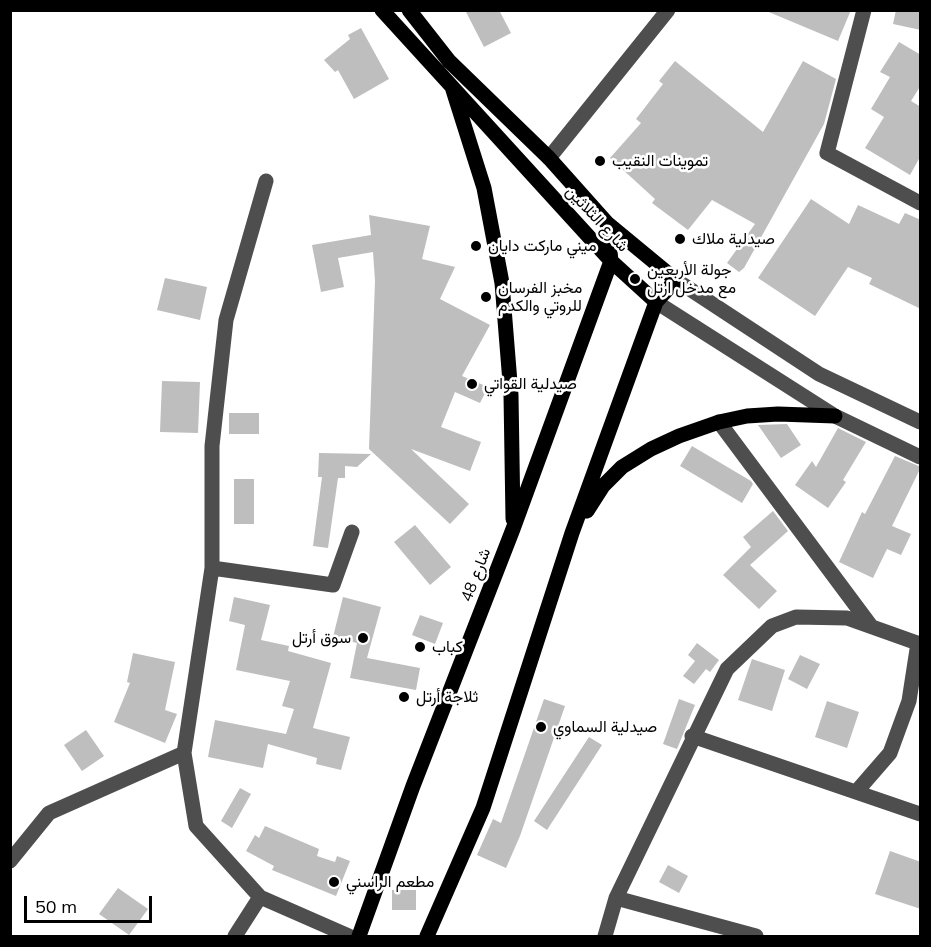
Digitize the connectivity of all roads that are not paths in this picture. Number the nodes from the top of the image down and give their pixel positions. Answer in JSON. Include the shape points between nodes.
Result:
{"nodes":[{"id":1,"x":382,"y":10,"type":"edge"},
{"id":2,"x":409,"y":10,"type":"edge"},
{"id":3,"x":668,"y":10,"type":"edge"},
{"id":4,"x":864,"y":10,"type":"edge"},
{"id":5,"x":453,"y":90,"type":"junction"},
{"id":6,"x":549,"y":158,"type":"junction"},
{"id":7,"x":266,"y":181,"type":"dead end"},
{"id":8,"x":921,"y":203,"type":"edge"},
{"id":9,"x":607,"y":223,"type":"junction"},
{"id":10,"x":611,"y":261,"type":"junction"},
{"id":11,"x":676,"y":280,"type":"junction"},
{"id":12,"x":656,"y":302,"type":"junction"},
{"id":13,"x":835,"y":416,"type":"junction"},
{"id":14,"x":719,"y":422,"type":"junction"},
{"id":15,"x":921,"y":422,"type":"edge"},
{"id":16,"x":921,"y":457,"type":"edge"},
{"id":17,"x":513,"y":529,"type":"junction"},
{"id":18,"x":352,"y":532,"type":"dead end"},
{"id":19,"x":572,"y":533,"type":"junction"},
{"id":20,"x":212,"y":568,"type":"junction"},
{"id":21,"x":871,"y":626,"type":"junction"},
{"id":22,"x":919,"y":643,"type":"edge"},
{"id":23,"x":692,"y":736,"type":"junction"},
{"id":24,"x":184,"y":753,"type":"junction"},
{"id":25,"x":857,"y":791,"type":"junction"},
{"id":26,"x":921,"y":814,"type":"edge"},
{"id":27,"x":10,"y":861,"type":"edge"},
{"id":28,"x":260,"y":897,"type":"junction"},
{"id":29,"x":616,"y":898,"type":"junction"},
{"id":30,"x":235,"y":936,"type":"edge"},
{"id":31,"x":349,"y":936,"type":"edge"},
{"id":32,"x":359,"y":936,"type":"edge"},
{"id":33,"x":427,"y":936,"type":"edge"},
{"id":34,"x":604,"y":936,"type":"edge"},
{"id":35,"x":756,"y":936,"type":"edge"}],
"edges":[{"from":1,"to":5,"type":"main road","name":"شارع الثلاثين"},
{"from":2,"to":6,"type":"main road","name":"شارع الثلاثين","via":[[449,61]]},
{"from":3,"to":6,"type":"street"},
{"from":4,"to":8,"type":"street","via":[[828,153]]},
{"from":5,"to":10,"type":"main road","name":"شارع الثلاثين"},
{"from":5,"to":17,"type":"main road","via":[[484,188],[502,283],[511,395]]},
{"from":6,"to":9,"type":"main road","name":"شارع الثلاثين"},
{"from":7,"to":20,"type":"street","via":[[226,320],[212,446]]},
{"from":9,"to":10,"type":"main road","name":"شارع 48"},
{"from":9,"to":11,"type":"main road","name":"شارع الثلاثين"},
{"from":10,"to":12,"type":"main road","name":"شارع الثلاثين"},
{"from":10,"to":17,"type":"main road","name":"شارع 48"},
{"from":11,"to":12,"type":"main road"},
{"from":11,"to":15,"type":"street","name":"شارع الثلاثين","via":[[819,374]]},
{"from":12,"to":13,"type":"street","name":"شارع الثلاثين"},
{"from":12,"to":19,"type":"main road"},
{"from":13,"to":14,"type":"main road","via":[[778,414]]},
{"from":13,"to":16,"type":"street","name":"شارع الثلاثين"},
{"from":14,"to":19,"type":"main road","via":[[651,449],[622,467],[603,486]]},
{"from":14,"to":21,"type":"street"},
{"from":17,"to":32,"type":"main road","name":"شارع 48"},
{"from":18,"to":20,"type":"street","via":[[333,585]]},
{"from":19,"to":33,"type":"main road","via":[[483,808]]},
{"from":20,"to":24,"type":"street"},
{"from":21,"to":22,"type":"street"},
{"from":21,"to":23,"type":"street","via":[[847,618],[815,616],[796,617],[772,626],[727,669]]},
{"from":22,"to":25,"type":"street","via":[[909,701],[890,753]]},
{"from":23,"to":25,"type":"street"},
{"from":23,"to":29,"type":"street"},
{"from":24,"to":27,"type":"street","via":[[49,813]]},
{"from":24,"to":28,"type":"street","via":[[196,826]]},
{"from":25,"to":26,"type":"street"},
{"from":28,"to":30,"type":"street"},
{"from":28,"to":31,"type":"street"},
{"from":29,"to":34,"type":"street"},
{"from":29,"to":35,"type":"street"}]}
